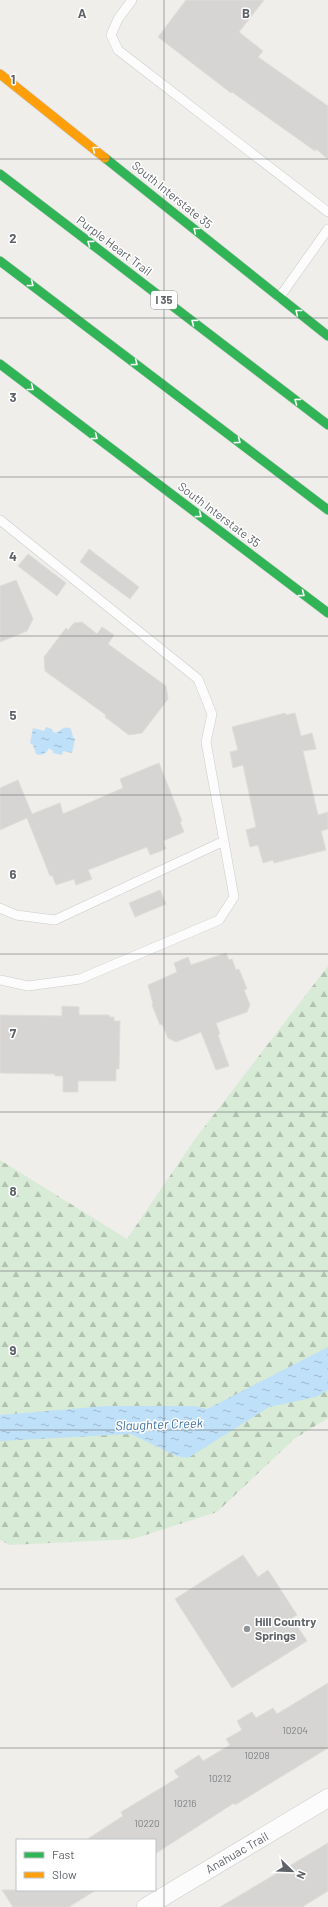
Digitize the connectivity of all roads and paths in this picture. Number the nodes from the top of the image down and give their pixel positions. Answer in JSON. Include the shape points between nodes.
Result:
{"nodes":[{"id":1,"x":132,"y":0,"type":"edge"},
{"id":2,"x":0,"y":74,"type":"edge"},
{"id":3,"x":0,"y":174,"type":"edge"},
{"id":4,"x":328,"y":212,"type":"edge"},
{"id":5,"x":328,"y":230,"type":"edge"},
{"id":6,"x":0,"y":260,"type":"edge"},
{"id":7,"x":280,"y":298,"type":"junction"},
{"id":8,"x":328,"y":336,"type":"edge"},
{"id":9,"x":0,"y":364,"type":"edge"},
{"id":10,"x":328,"y":425,"type":"edge"},
{"id":11,"x":328,"y":510,"type":"edge"},
{"id":12,"x":0,"y":521,"type":"edge"},
{"id":13,"x":328,"y":613,"type":"edge"},
{"id":14,"x":224,"y":841,"type":"junction"},
{"id":15,"x":0,"y":908,"type":"edge"},
{"id":16,"x":0,"y":980,"type":"edge"},
{"id":17,"x":328,"y":1798,"type":"edge"},
{"id":18,"x":146,"y":1907,"type":"edge"}],
"edges":[{"from":1,"to":4,"type":"lane","via":[[118,18],[111,36],[118,50]]},
{"from":7,"to":2,"type":"main road","name":"South Interstate 35","one_way":true},
{"from":10,"to":3,"type":"main road","name":"Purple Heart Trail","number":"I 35","one_way":true},
{"from":5,"to":7,"type":"lane"},
{"from":6,"to":11,"type":"main road","one_way":true},
{"from":8,"to":7,"type":"main road","name":"South Interstate 35","one_way":true},
{"from":9,"to":13,"type":"main road","name":"South Interstate 35","one_way":true},
{"from":12,"to":14,"type":"lane","via":[[198,679],[212,714],[206,742]]},
{"from":14,"to":15,"type":"lane","via":[[55,920],[16,915]]},
{"from":14,"to":16,"type":"lane","via":[[234,897],[219,920],[80,979],[28,986]]},
{"from":17,"to":18,"type":"street","name":"Anahuac Trail"}]}
